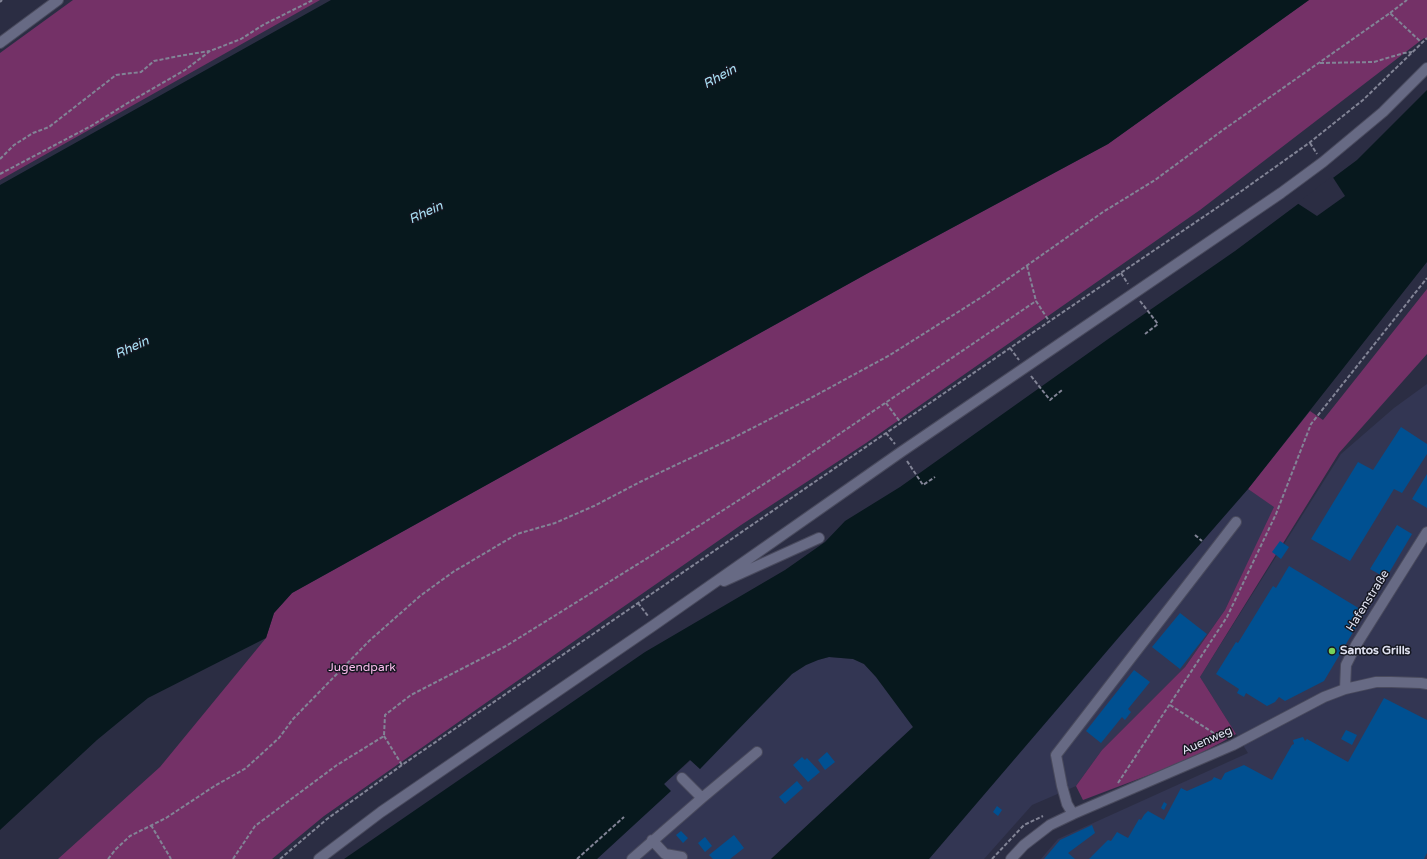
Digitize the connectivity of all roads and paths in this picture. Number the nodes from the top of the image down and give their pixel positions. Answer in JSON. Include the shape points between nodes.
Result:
{"nodes":[{"id":1,"x":58,"y":0,"type":"edge"},
{"id":2,"x":313,"y":0,"type":"edge"},
{"id":3,"x":1407,"y":0,"type":"edge"},
{"id":4,"x":1390,"y":13,"type":"junction"},
{"id":5,"x":1427,"y":38,"type":"edge"},
{"id":6,"x":0,"y":43,"type":"edge"},
{"id":7,"x":1422,"y":43,"type":"junction"},
{"id":8,"x":210,"y":51,"type":"junction"},
{"id":9,"x":1413,"y":52,"type":"junction"},
{"id":10,"x":1319,"y":63,"type":"junction"},
{"id":11,"x":1427,"y":68,"type":"edge"},
{"id":12,"x":1309,"y":143,"type":"junction"},
{"id":13,"x":0,"y":159,"type":"edge"},
{"id":14,"x":1323,"y":162,"type":"junction"},
{"id":15,"x":0,"y":174,"type":"edge"},
{"id":16,"x":1026,"y":266,"type":"junction"},
{"id":17,"x":1122,"y":273,"type":"junction"},
{"id":18,"x":1427,"y":278,"type":"edge"},
{"id":19,"x":1133,"y":292,"type":"junction"},
{"id":20,"x":1036,"y":301,"type":"junction"},
{"id":21,"x":1049,"y":321,"type":"junction"},
{"id":22,"x":1145,"y":334,"type":"dead end"},
{"id":23,"x":1010,"y":348,"type":"junction"},
{"id":24,"x":1025,"y":368,"type":"junction"},
{"id":25,"x":1062,"y":390,"type":"dead end"},
{"id":26,"x":886,"y":403,"type":"junction"},
{"id":27,"x":901,"y":423,"type":"junction"},
{"id":28,"x":886,"y":433,"type":"junction"},
{"id":29,"x":901,"y":452,"type":"junction"},
{"id":30,"x":935,"y":477,"type":"dead end"},
{"id":31,"x":1236,"y":522,"type":"dead end"},
{"id":32,"x":1427,"y":532,"type":"edge"},
{"id":33,"x":1195,"y":535,"type":"dead end"},
{"id":34,"x":819,"y":538,"type":"dead end"},
{"id":35,"x":1202,"y":541,"type":"dead end"},
{"id":36,"x":702,"y":591,"type":"junction"},
{"id":37,"x":638,"y":603,"type":"junction"},
{"id":38,"x":654,"y":624,"type":"junction"},
{"id":39,"x":1427,"y":684,"type":"edge"},
{"id":40,"x":1345,"y":689,"type":"junction"},
{"id":41,"x":1170,"y":705,"type":"junction"},
{"id":42,"x":384,"y":736,"type":"junction"},
{"id":43,"x":1233,"y":745,"type":"junction"},
{"id":44,"x":758,"y":752,"type":"dead end"},
{"id":45,"x":402,"y":765,"type":"junction"},
{"id":46,"x":682,"y":778,"type":"dead end"},
{"id":47,"x":1118,"y":783,"type":"dead end"},
{"id":48,"x":702,"y":798,"type":"junction"},
{"id":49,"x":1073,"y":814,"type":"junction"},
{"id":50,"x":624,"y":817,"type":"dead end"},
{"id":51,"x":151,"y":825,"type":"junction"},
{"id":52,"x":1024,"y":826,"type":"dead end"},
{"id":53,"x":652,"y":840,"type":"junction"},
{"id":54,"x":682,"y":857,"type":"dead end"},
{"id":55,"x":108,"y":859,"type":"edge"},
{"id":56,"x":171,"y":859,"type":"edge"},
{"id":57,"x":233,"y":859,"type":"edge"},
{"id":58,"x":280,"y":859,"type":"edge"},
{"id":59,"x":318,"y":859,"type":"edge"},
{"id":60,"x":577,"y":859,"type":"edge"},
{"id":61,"x":632,"y":859,"type":"edge"},
{"id":62,"x":992,"y":859,"type":"edge"},
{"id":63,"x":1011,"y":859,"type":"edge"}],
"edges":[{"from":1,"to":6,"type":"street"},
{"from":2,"to":8,"type":"path","via":[[241,39]]},
{"from":3,"to":4,"type":"path"},
{"from":4,"to":7,"type":"path"},
{"from":4,"to":10,"type":"path"},
{"from":5,"to":7,"type":"path"},
{"from":7,"to":9,"type":"path"},
{"from":8,"to":13,"type":"path","via":[[154,61],[141,72],[116,75],[49,127],[14,145]]},
{"from":8,"to":15,"type":"path","via":[[186,70],[91,126]]},
{"from":9,"to":10,"type":"path","via":[[1374,62]]},
{"from":9,"to":12,"type":"path","via":[[1363,100]]},
{"from":10,"to":16,"type":"path","via":[[1155,180],[1103,212]]},
{"from":11,"to":14,"type":"street","via":[[1383,112]]},
{"from":12,"to":14,"type":"path"},
{"from":12,"to":17,"type":"path"},
{"from":14,"to":19,"type":"street"},
{"from":16,"to":20,"type":"path"},
{"from":16,"to":51,"type":"path","via":[[925,334],[809,399],[594,506],[555,523],[517,534],[453,572],[420,596],[369,641],[293,719],[279,738],[246,768]]},
{"from":17,"to":19,"type":"path"},
{"from":17,"to":21,"type":"path"},
{"from":18,"to":41,"type":"path","via":[[1311,424],[1276,514],[1227,617]]},
{"from":19,"to":22,"type":"path","via":[[1158,324]]},
{"from":19,"to":24,"type":"street"},
{"from":20,"to":21,"type":"path"},
{"from":20,"to":26,"type":"path"},
{"from":21,"to":23,"type":"path"},
{"from":23,"to":24,"type":"path"},
{"from":23,"to":27,"type":"path"},
{"from":24,"to":25,"type":"path","via":[[1050,400]]},
{"from":24,"to":29,"type":"street"},
{"from":26,"to":27,"type":"path"},
{"from":26,"to":42,"type":"path","via":[[779,475],[513,642],[411,695],[385,715]]},
{"from":27,"to":28,"type":"path"},
{"from":28,"to":29,"type":"path"},
{"from":28,"to":37,"type":"path"},
{"from":29,"to":30,"type":"path","via":[[923,485]]},
{"from":29,"to":36,"type":"street"},
{"from":31,"to":49,"type":"street","via":[[1056,755],[1067,804]]},
{"from":32,"to":40,"type":"street","name":"Hafenstraße","via":[[1356,645],[1346,665]]},
{"from":33,"to":35,"type":"path"},
{"from":34,"to":36,"type":"street"},
{"from":36,"to":38,"type":"street"},
{"from":37,"to":38,"type":"path"},
{"from":37,"to":45,"type":"path"},
{"from":38,"to":59,"type":"street","via":[[381,812]]},
{"from":39,"to":40,"type":"street","name":"Auenweg","via":[[1376,682]]},
{"from":40,"to":43,"type":"street","name":"Auenweg","via":[[1307,705]]},
{"from":41,"to":43,"type":"path"},
{"from":41,"to":47,"type":"path"},
{"from":42,"to":45,"type":"path"},
{"from":42,"to":57,"type":"path","via":[[337,765],[255,826]]},
{"from":43,"to":49,"type":"street","name":"Auenweg"},
{"from":44,"to":48,"type":"street"},
{"from":45,"to":58,"type":"path","via":[[327,819]]},
{"from":46,"to":48,"type":"street"},
{"from":48,"to":53,"type":"street"},
{"from":49,"to":63,"type":"street","name":"Auenweg","via":[[1050,825],[1024,845]]},
{"from":50,"to":60,"type":"path"},
{"from":51,"to":55,"type":"path","via":[[130,836]]},
{"from":51,"to":56,"type":"path"},
{"from":52,"to":62,"type":"path"},
{"from":53,"to":54,"type":"street","via":[[665,854]]},
{"from":53,"to":61,"type":"street"}]}
